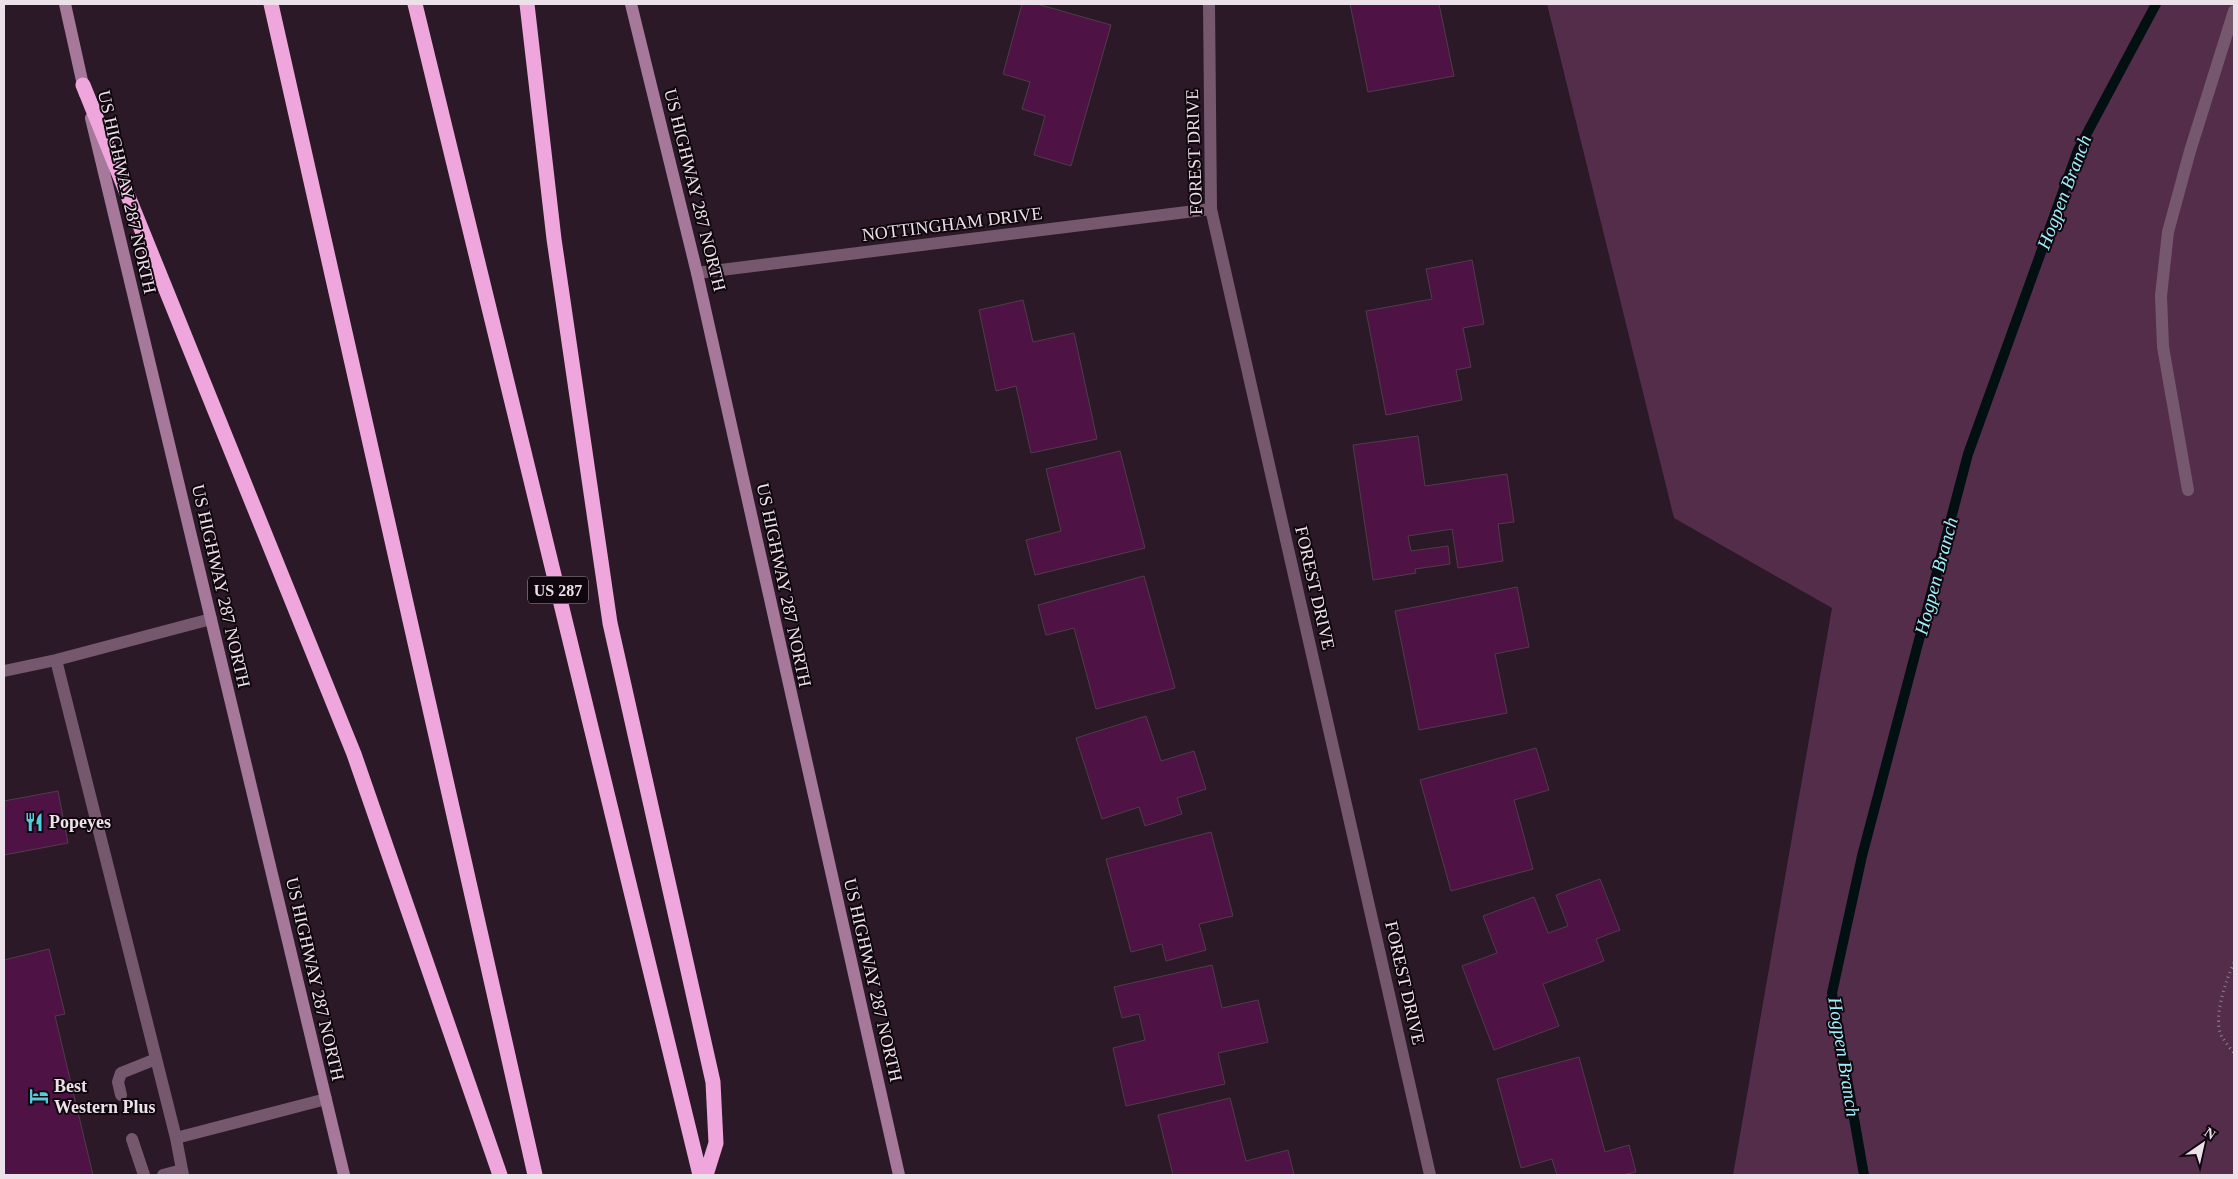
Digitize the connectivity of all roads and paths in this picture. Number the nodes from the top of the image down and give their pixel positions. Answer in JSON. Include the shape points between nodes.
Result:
{"nodes":[{"id":1,"x":65,"y":4,"type":"edge"},
{"id":2,"x":271,"y":4,"type":"edge"},
{"id":3,"x":415,"y":4,"type":"edge"},
{"id":4,"x":527,"y":4,"type":"edge"},
{"id":5,"x":631,"y":4,"type":"edge"},
{"id":6,"x":1209,"y":4,"type":"edge"},
{"id":7,"x":2234,"y":10,"type":"edge"},
{"id":8,"x":83,"y":85,"type":"junction"},
{"id":9,"x":1211,"y":209,"type":"junction"},
{"id":10,"x":697,"y":273,"type":"junction"},
{"id":11,"x":2188,"y":490,"type":"dead end"},
{"id":12,"x":211,"y":619,"type":"junction"},
{"id":13,"x":56,"y":660,"type":"junction"},
{"id":14,"x":4,"y":671,"type":"edge"},
{"id":15,"x":2234,"y":963,"type":"edge"},
{"id":16,"x":2234,"y":1053,"type":"edge"},
{"id":17,"x":156,"y":1059,"type":"junction"},
{"id":18,"x":120,"y":1095,"type":"dead end"},
{"id":19,"x":326,"y":1099,"type":"junction"},
{"id":20,"x":176,"y":1138,"type":"junction"},
{"id":21,"x":132,"y":1139,"type":"dead end"},
{"id":22,"x":183,"y":1173,"type":"edge"},
{"id":23,"x":144,"y":1175,"type":"edge"},
{"id":24,"x":163,"y":1175,"type":"edge"},
{"id":25,"x":344,"y":1175,"type":"edge"},
{"id":26,"x":500,"y":1175,"type":"edge"},
{"id":27,"x":535,"y":1175,"type":"edge"},
{"id":28,"x":700,"y":1175,"type":"edge"},
{"id":29,"x":706,"y":1175,"type":"edge"},
{"id":30,"x":899,"y":1175,"type":"edge"},
{"id":31,"x":1430,"y":1175,"type":"edge"}],
"edges":[{"from":1,"to":8,"type":"main road","name":"US HIGHWAY 287 NORTH"},
{"from":2,"to":27,"type":"highway"},
{"from":3,"to":28,"type":"highway","number":"US 287"},
{"from":4,"to":29,"type":"highway","via":[[554,239],[610,623],[713,1082],[716,1142]]},
{"from":5,"to":10,"type":"main road","name":"US HIGHWAY 287 NORTH"},
{"from":6,"to":9,"type":"street","name":"FOREST DRIVE"},
{"from":7,"to":11,"type":"street","via":[[2168,232],[2161,296],[2164,355]]},
{"from":8,"to":12,"type":"main road","name":"US HIGHWAY 287 NORTH"},
{"from":8,"to":26,"type":"highway","via":[[354,754]]},
{"from":9,"to":10,"type":"street","name":"NOTTINGHAM DRIVE"},
{"from":9,"to":31,"type":"street","name":"FOREST DRIVE"},
{"from":10,"to":30,"type":"main road","name":"US HIGHWAY 287 NORTH"},
{"from":12,"to":13,"type":"street"},
{"from":12,"to":19,"type":"main road","name":"US HIGHWAY 287 NORTH"},
{"from":13,"to":14,"type":"street"},
{"from":13,"to":17,"type":"street"},
{"from":15,"to":16,"type":"path","via":[[2218,1020],[2221,1036]]},
{"from":17,"to":18,"type":"street","via":[[121,1073],[118,1082]]},
{"from":17,"to":20,"type":"street"},
{"from":19,"to":20,"type":"street"},
{"from":19,"to":25,"type":"main road","name":"US HIGHWAY 287 NORTH"},
{"from":20,"to":22,"type":"street"},
{"from":21,"to":23,"type":"street"},
{"from":22,"to":24,"type":"street"}]}
